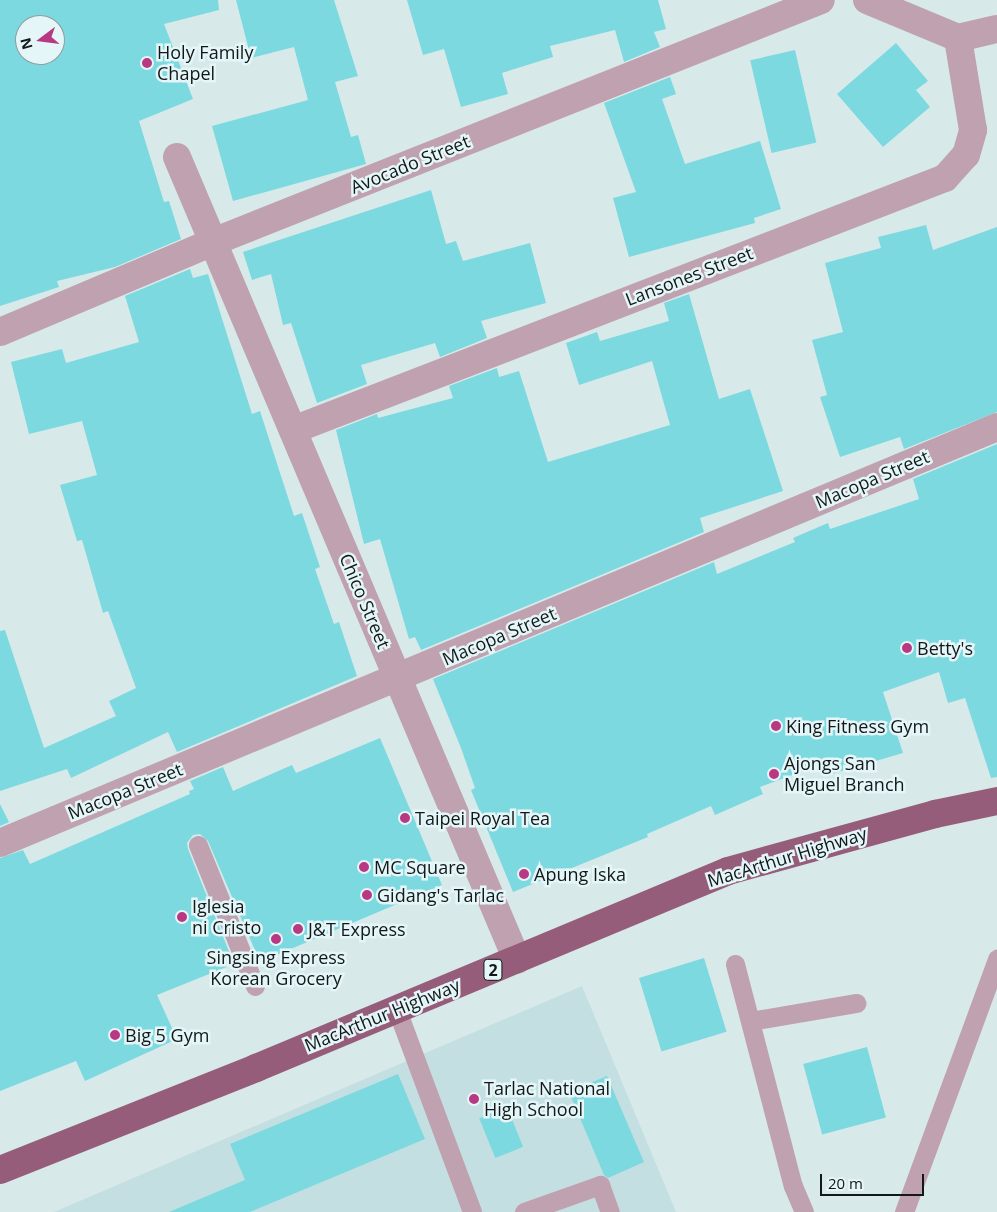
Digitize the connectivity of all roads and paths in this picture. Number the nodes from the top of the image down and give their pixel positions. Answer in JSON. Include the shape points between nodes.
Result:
{"nodes":[{"id":1,"x":821,"y":0,"type":"edge"},
{"id":2,"x":867,"y":0,"type":"edge"},
{"id":3,"x":997,"y":29,"type":"edge"},
{"id":4,"x":958,"y":38,"type":"junction"},
{"id":5,"x":177,"y":157,"type":"dead end"},
{"id":6,"x":213,"y":242,"type":"junction"},
{"id":7,"x":0,"y":332,"type":"edge"},
{"id":8,"x":997,"y":427,"type":"edge"},
{"id":9,"x":293,"y":430,"type":"junction"},
{"id":10,"x":397,"y":678,"type":"junction"},
{"id":11,"x":997,"y":801,"type":"edge"},
{"id":12,"x":0,"y":842,"type":"edge"},
{"id":13,"x":198,"y":845,"type":"dead end"},
{"id":14,"x":997,"y":958,"type":"edge"},
{"id":15,"x":517,"y":960,"type":"junction"},
{"id":16,"x":735,"y":964,"type":"dead end"},
{"id":17,"x":255,"y":986,"type":"dead end"},
{"id":18,"x":856,"y":1003,"type":"dead end"},
{"id":19,"x":397,"y":1010,"type":"junction"},
{"id":20,"x":750,"y":1021,"type":"junction"},
{"id":21,"x":0,"y":1170,"type":"edge"},
{"id":22,"x":472,"y":1212,"type":"edge"},
{"id":23,"x":524,"y":1212,"type":"edge"},
{"id":24,"x":610,"y":1212,"type":"edge"},
{"id":25,"x":804,"y":1212,"type":"edge"},
{"id":26,"x":904,"y":1212,"type":"edge"}],
"edges":[{"from":1,"to":6,"type":"street","name":"Avocado Street"},
{"from":2,"to":4,"type":"street"},
{"from":3,"to":4,"type":"street"},
{"from":4,"to":9,"type":"street","name":"Lansones Street","via":[[973,130],[966,155],[945,178]]},
{"from":5,"to":6,"type":"street","name":"Chico Street"},
{"from":6,"to":7,"type":"street","name":"Avocado Street"},
{"from":6,"to":9,"type":"street","name":"Chico Street"},
{"from":8,"to":10,"type":"street","name":"Macopa Street"},
{"from":9,"to":10,"type":"street","name":"Chico Street"},
{"from":10,"to":12,"type":"street","name":"Macopa Street"},
{"from":10,"to":15,"type":"street","name":"Chico Street"},
{"from":11,"to":15,"type":"highway","name":"MacArthur Highway","number":"2","via":[[935,814],[728,871]]},
{"from":13,"to":17,"type":"lane"},
{"from":14,"to":26,"type":"lane"},
{"from":15,"to":19,"type":"highway","name":"MacArthur Highway","number":"2"},
{"from":16,"to":20,"type":"lane"},
{"from":18,"to":20,"type":"lane"},
{"from":19,"to":21,"type":"highway","name":"MacArthur Highway","number":"2"},
{"from":19,"to":22,"type":"lane"},
{"from":20,"to":25,"type":"lane","via":[[793,1186]]},
{"from":23,"to":24,"type":"lane","via":[[600,1185]]}]}
